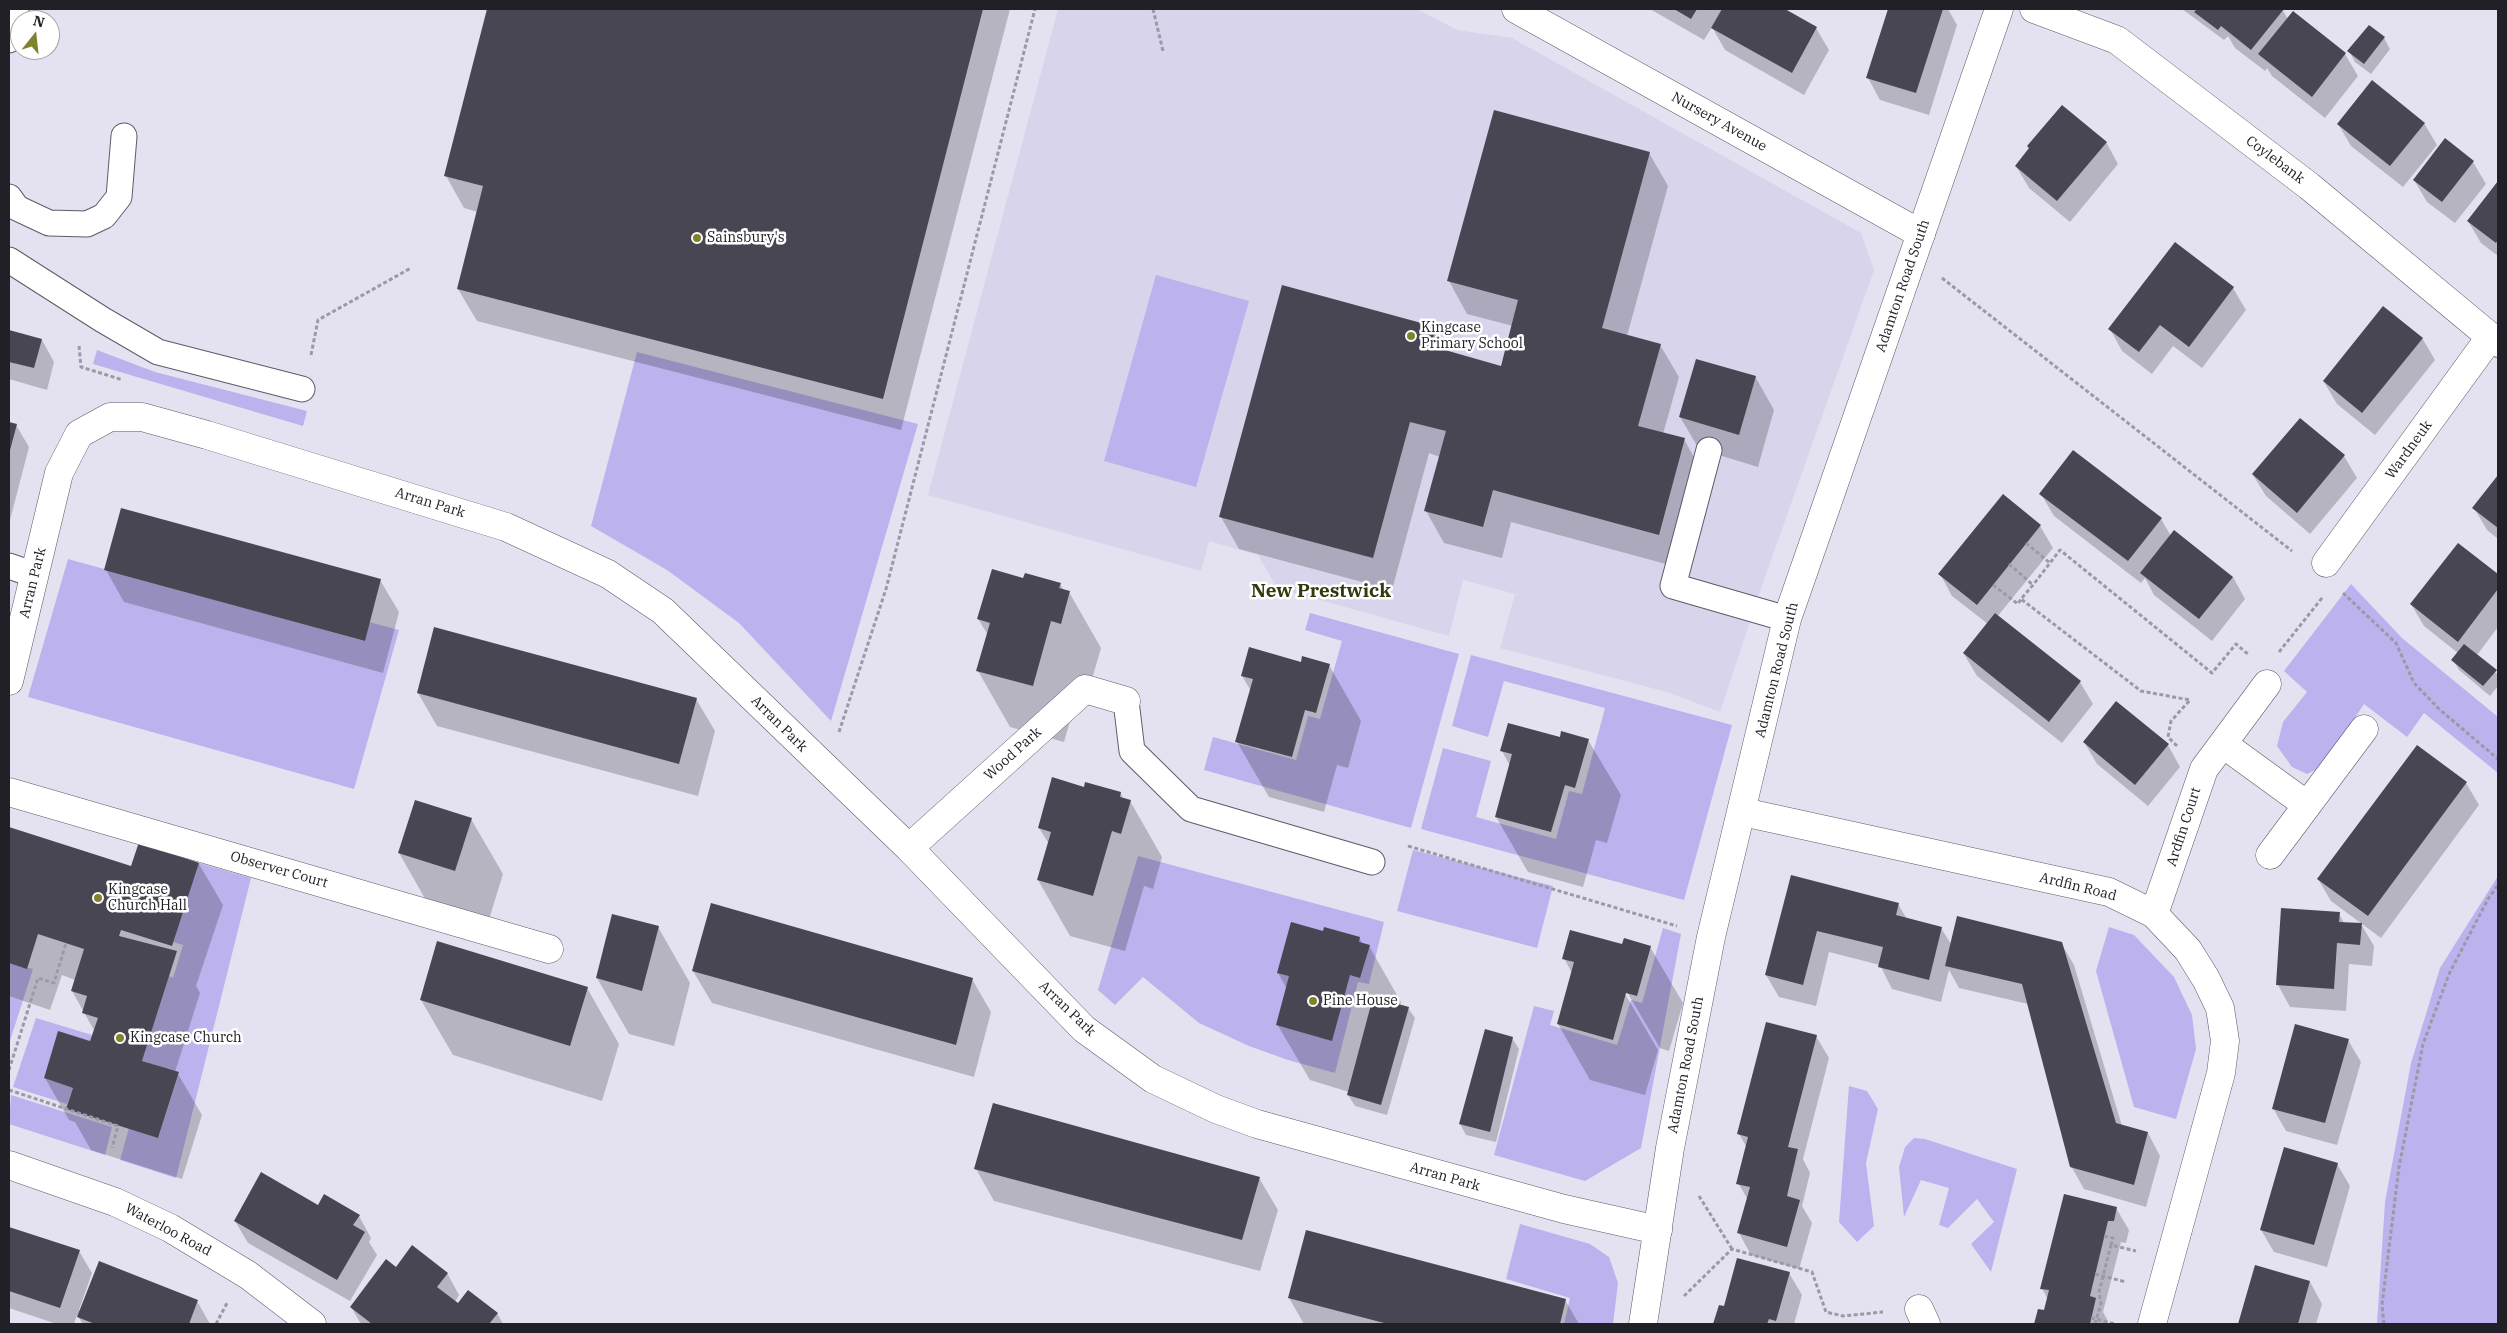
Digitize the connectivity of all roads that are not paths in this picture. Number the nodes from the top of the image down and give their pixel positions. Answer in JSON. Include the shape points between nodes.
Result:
{"nodes":[{"id":1,"x":16,"y":9,"type":"edge"},
{"id":2,"x":1516,"y":9,"type":"edge"},
{"id":3,"x":2000,"y":9,"type":"edge"},
{"id":4,"x":2034,"y":9,"type":"edge"},
{"id":5,"x":9,"y":40,"type":"edge"},
{"id":6,"x":124,"y":136,"type":"dead end"},
{"id":7,"x":9,"y":197,"type":"edge"},
{"id":8,"x":1918,"y":245,"type":"junction"},
{"id":9,"x":9,"y":260,"type":"edge"},
{"id":10,"x":2494,"y":339,"type":"edge"},
{"id":11,"x":302,"y":389,"type":"dead end"},
{"id":12,"x":1709,"y":450,"type":"dead end"},
{"id":13,"x":2326,"y":563,"type":"dead end"},
{"id":14,"x":9,"y":566,"type":"edge"},
{"id":15,"x":35,"y":575,"type":"junction"},
{"id":16,"x":1787,"y":619,"type":"junction"},
{"id":17,"x":2267,"y":676,"type":"road end"},
{"id":18,"x":9,"y":681,"type":"edge"},
{"id":19,"x":1126,"y":701,"type":"joint"},
{"id":20,"x":2364,"y":729,"type":"dead end"},
{"id":21,"x":2223,"y":744,"type":"junction"},
{"id":22,"x":9,"y":792,"type":"edge"},
{"id":23,"x":2307,"y":805,"type":"junction"},
{"id":24,"x":1743,"y":812,"type":"junction"},
{"id":25,"x":909,"y":848,"type":"junction"},
{"id":26,"x":2270,"y":855,"type":"dead end"},
{"id":27,"x":1372,"y":862,"type":"dead end"},
{"id":28,"x":2154,"y":914,"type":"junction"},
{"id":29,"x":550,"y":949,"type":"dead end"},
{"id":30,"x":9,"y":1165,"type":"edge"},
{"id":31,"x":1658,"y":1230,"type":"junction"},
{"id":32,"x":312,"y":1324,"type":"edge"},
{"id":33,"x":1643,"y":1324,"type":"edge"},
{"id":34,"x":2152,"y":1324,"type":"edge"}],
"edges":[{"from":1,"to":5,"type":"lane"},
{"from":2,"to":8,"type":"street","name":"Nursery Avenue"},
{"from":3,"to":8,"type":"street","name":"Adamton Road South"},
{"from":4,"to":10,"type":"street","name":"Coylebank","via":[[2117,40],[2309,186]]},
{"from":6,"to":7,"type":"lane","via":[[119,198],[104,216],[87,224],[49,223],[17,208]]},
{"from":8,"to":16,"type":"street","name":"Adamton Road South"},
{"from":9,"to":11,"type":"lane","via":[[158,352]]},
{"from":10,"to":13,"type":"street","name":"Wardneuk"},
{"from":12,"to":16,"type":"lane","via":[[1673,586]]},
{"from":14,"to":15,"type":"lane"},
{"from":15,"to":18,"type":"street","name":"Arran Park"},
{"from":15,"to":25,"type":"street","name":"Arran Park","via":[[59,473],[79,434],[110,418],[142,417],[276,455],[506,527],[608,574],[663,611]]},
{"from":16,"to":24,"type":"street","name":"Adamton Road South"},
{"from":17,"to":21,"type":"street","name":"Ardfin Court"},
{"from":19,"to":25,"type":"street","name":"Wood Park","via":[[1085,689]]},
{"from":19,"to":27,"type":"lane","via":[[1132,751],[1190,809]]},
{"from":20,"to":23,"type":"street"},
{"from":21,"to":23,"type":"street"},
{"from":21,"to":28,"type":"street","name":"Ardfin Court","via":[[2204,769]]},
{"from":22,"to":29,"type":"street","name":"Observer Court"},
{"from":23,"to":26,"type":"street"},
{"from":24,"to":28,"type":"street","name":"Ardfin Road","via":[[2108,892]]},
{"from":24,"to":31,"type":"street","name":"Adamton Road South","via":[[1712,937],[1670,1148]]},
{"from":25,"to":31,"type":"street","name":"Arran Park","via":[[1084,1029],[1153,1079],[1216,1109],[1257,1124],[1564,1209]]},
{"from":28,"to":34,"type":"street","name":"Ardfin Road","via":[[2188,950],[2206,980],[2220,1008],[2225,1040],[2221,1073]]},
{"from":30,"to":32,"type":"street","name":"Waterloo Road","via":[[115,1202],[170,1228],[248,1275]]},
{"from":31,"to":33,"type":"street","name":"Adamton Road South"}]}
